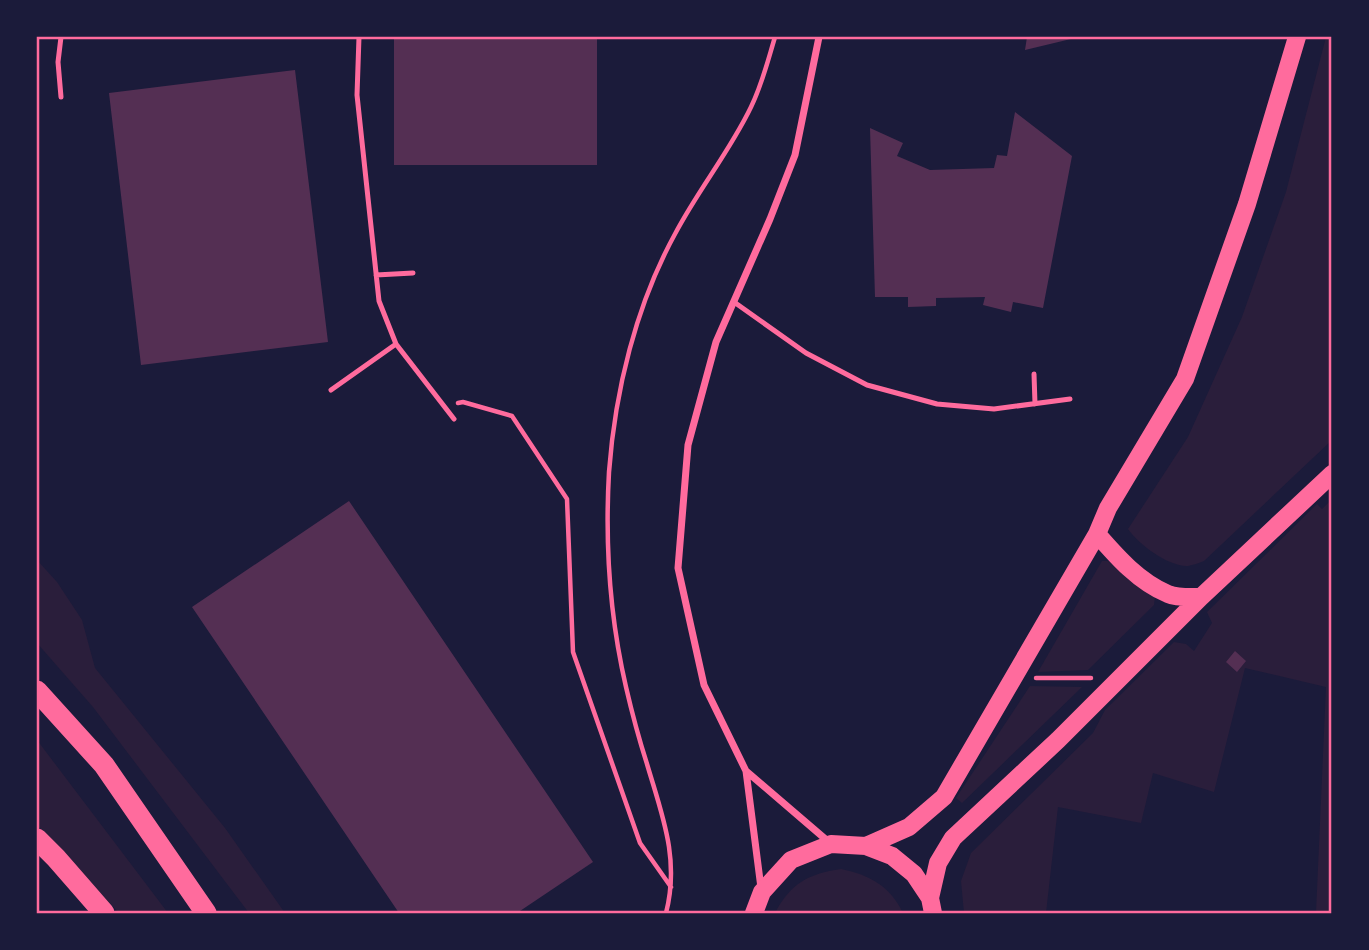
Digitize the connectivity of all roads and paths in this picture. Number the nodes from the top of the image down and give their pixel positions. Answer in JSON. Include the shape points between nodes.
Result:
{"nodes":[{"id":1,"x":61,"y":37,"type":"edge"},
{"id":2,"x":359,"y":37,"type":"edge"},
{"id":3,"x":775,"y":37,"type":"edge"},
{"id":4,"x":820,"y":37,"type":"edge"},
{"id":5,"x":1297,"y":37,"type":"edge"},
{"id":6,"x":61,"y":97,"type":"dead end"},
{"id":7,"x":413,"y":273,"type":"dead end"},
{"id":8,"x":376,"y":275,"type":"junction"},
{"id":9,"x":734,"y":302,"type":"junction"},
{"id":10,"x":396,"y":344,"type":"junction"},
{"id":11,"x":1034,"y":374,"type":"dead end"},
{"id":12,"x":331,"y":390,"type":"dead end"},
{"id":13,"x":1070,"y":399,"type":"dead end"},
{"id":14,"x":1035,"y":404,"type":"junction"},
{"id":15,"x":443,"y":405,"type":"junction"},
{"id":16,"x":454,"y":419,"type":"dead end"},
{"id":17,"x":1328,"y":478,"type":"edge"},
{"id":18,"x":1097,"y":534,"type":"junction"},
{"id":19,"x":1201,"y":597,"type":"junction"},
{"id":20,"x":1017,"y":668,"type":"junction"},
{"id":21,"x":37,"y":691,"type":"edge"},
{"id":22,"x":1106,"y":692,"type":"junction"},
{"id":23,"x":746,"y":771,"type":"junction"},
{"id":24,"x":37,"y":839,"type":"edge"},
{"id":25,"x":831,"y":844,"type":"junction"},
{"id":26,"x":866,"y":846,"type":"junction"},
{"id":27,"x":672,"y":889,"type":"junction"},
{"id":28,"x":762,"y":892,"type":"junction"},
{"id":29,"x":932,"y":906,"type":"edge"},
{"id":30,"x":104,"y":913,"type":"edge"},
{"id":31,"x":206,"y":913,"type":"edge"},
{"id":32,"x":666,"y":913,"type":"edge"},
{"id":33,"x":754,"y":913,"type":"edge"}],
"edges":[{"from":1,"to":6,"type":"lane"},
{"from":2,"to":8,"type":"lane","via":[[357,94]]},
{"from":3,"to":27,"type":"path","via":[[751,107],[659,265],[635,335],[614,427],[608,515],[615,625],[626,687],[667,829]]},
{"from":4,"to":9,"type":"street","via":[[795,155]]},
{"from":5,"to":18,"type":"main road","via":[[1247,204],[1185,379]]},
{"from":7,"to":8,"type":"lane"},
{"from":8,"to":10,"type":"lane","via":[[379,301]]},
{"from":9,"to":14,"type":"lane","via":[[806,353],[867,385],[937,404],[994,408]]},
{"from":9,"to":23,"type":"street","via":[[716,342],[688,445],[678,568],[704,685]]},
{"from":10,"to":12,"type":"lane"},
{"from":10,"to":15,"type":"lane"},
{"from":11,"to":14,"type":"lane"},
{"from":13,"to":14,"type":"lane"},
{"from":15,"to":16,"type":"lane"},
{"from":15,"to":27,"type":"path","via":[[463,402],[512,415],[567,499],[573,652],[640,843]]},
{"from":17,"to":19,"type":"main road"},
{"from":18,"to":19,"type":"main road","via":[[1143,580],[1170,596]]},
{"from":18,"to":20,"type":"main road"},
{"from":19,"to":22,"type":"main road"},
{"from":20,"to":22,"type":"path","via":[[1035,678],[1091,678]]},
{"from":20,"to":26,"type":"main road","via":[[944,797],[909,827]]},
{"from":21,"to":31,"type":"highway","via":[[104,765]]},
{"from":22,"to":29,"type":"main road","via":[[953,838],[938,863]]},
{"from":23,"to":25,"type":"street"},
{"from":23,"to":28,"type":"street"},
{"from":24,"to":30,"type":"highway"},
{"from":25,"to":26,"type":"main road"},
{"from":25,"to":28,"type":"main road","via":[[791,860]]},
{"from":26,"to":29,"type":"main road","via":[[892,856],[914,874]]},
{"from":27,"to":32,"type":"path"},
{"from":28,"to":33,"type":"main road"}]}
